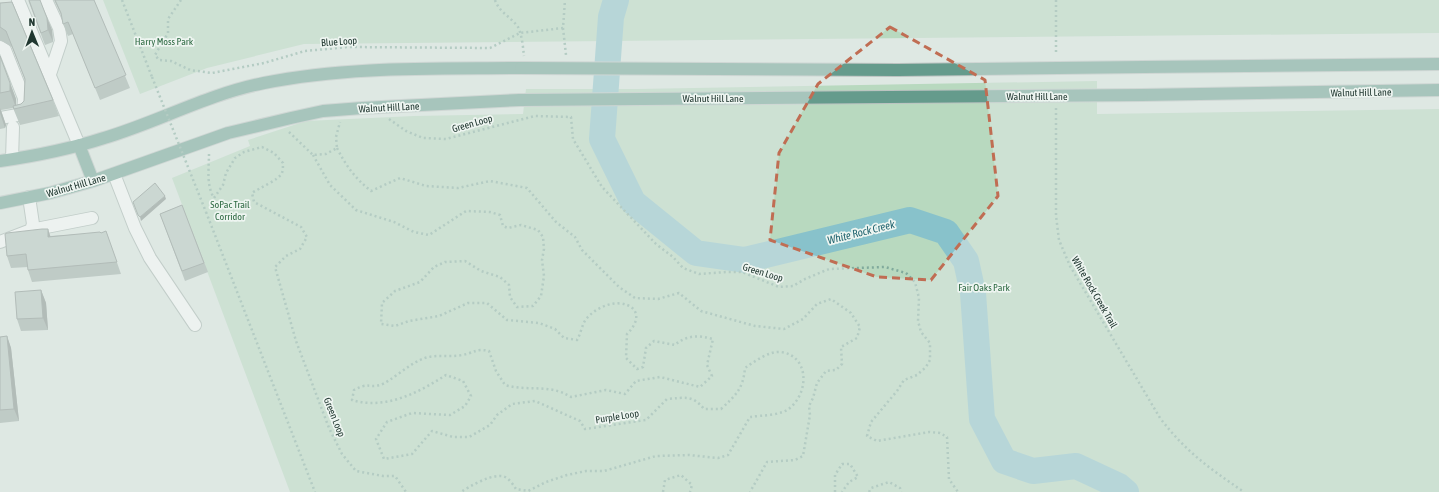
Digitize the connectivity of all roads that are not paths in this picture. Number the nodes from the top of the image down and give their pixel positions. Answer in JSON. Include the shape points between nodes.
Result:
{"nodes":[{"id":1,"x":46,"y":0,"type":"edge"},
{"id":2,"x":20,"y":3,"type":"edge"},
{"id":3,"x":7,"y":6,"type":"edge"},
{"id":4,"x":0,"y":47,"type":"edge"},
{"id":5,"x":1439,"y":64,"type":"edge"},
{"id":6,"x":50,"y":74,"type":"junction"},
{"id":7,"x":1439,"y":90,"type":"edge"},
{"id":8,"x":0,"y":118,"type":"edge"},
{"id":9,"x":12,"y":127,"type":"dead end"},
{"id":10,"x":80,"y":145,"type":"junction"},
{"id":11,"x":12,"y":159,"type":"junction"},
{"id":12,"x":0,"y":161,"type":"edge"},
{"id":13,"x":114,"y":174,"type":"junction"},
{"id":14,"x":93,"y":181,"type":"junction"},
{"id":15,"x":29,"y":198,"type":"junction"},
{"id":16,"x":0,"y":203,"type":"edge"},
{"id":17,"x":92,"y":218,"type":"dead end"},
{"id":18,"x":31,"y":230,"type":"junction"},
{"id":19,"x":0,"y":242,"type":"edge"},
{"id":20,"x":195,"y":325,"type":"dead end"}],
"edges":[{"from":1,"to":6,"type":"lane","via":[[59,28],[61,41]]},
{"from":2,"to":3,"type":"lane"},
{"from":2,"to":6,"type":"lane"},
{"from":4,"to":8,"type":"lane","via":[[5,50],[24,98],[23,114]]},
{"from":5,"to":10,"type":"main road","bridge":true,"via":[[906,70],[521,68],[370,71],[263,83],[226,93]]},
{"from":6,"to":10,"type":"lane"},
{"from":7,"to":13,"type":"main road","name":"Walnut Hill Lane","bridge":true,"via":[[1142,96],[520,100],[323,112],[228,133]]},
{"from":9,"to":11,"type":"lane"},
{"from":10,"to":11,"type":"main road"},
{"from":10,"to":14,"type":"main road"},
{"from":11,"to":12,"type":"main road"},
{"from":13,"to":14,"type":"main road","name":"Walnut Hill Lane"},
{"from":13,"to":20,"type":"lane","via":[[150,258]]},
{"from":14,"to":15,"type":"main road","name":"Walnut Hill Lane"},
{"from":15,"to":16,"type":"main road","name":"Walnut Hill Lane"},
{"from":15,"to":18,"type":"lane","via":[[33,224]]},
{"from":17,"to":18,"type":"lane"},
{"from":18,"to":19,"type":"lane"}]}
